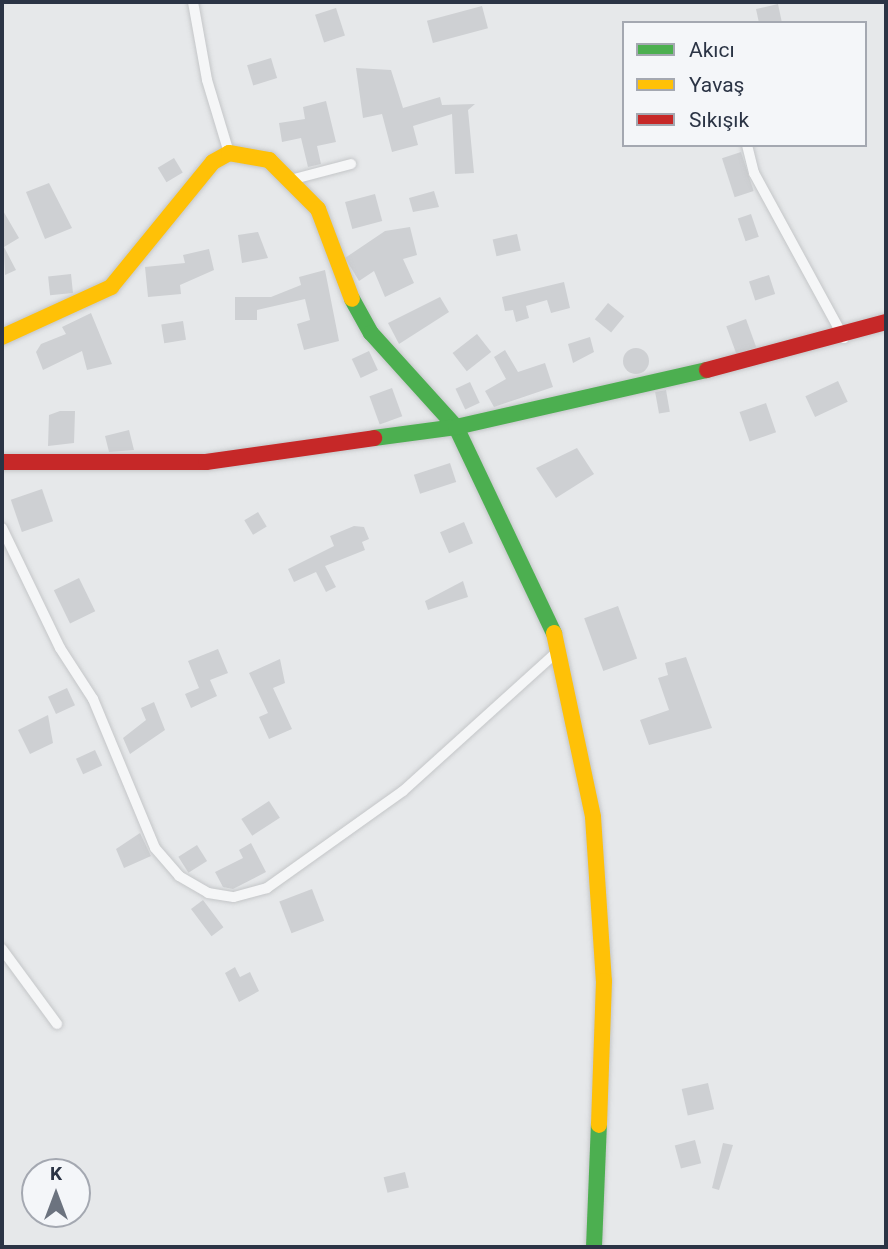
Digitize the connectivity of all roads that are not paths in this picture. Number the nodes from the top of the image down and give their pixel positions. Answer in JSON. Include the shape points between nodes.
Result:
{"nodes":[{"id":1,"x":193,"y":2,"type":"edge"},
{"id":2,"x":748,"y":147,"type":"edge"},
{"id":3,"x":229,"y":153,"type":"junction"},
{"id":4,"x":351,"y":164,"type":"dead end"},
{"id":5,"x":294,"y":179,"type":"junction"},
{"id":6,"x":886,"y":322,"type":"edge"},
{"id":7,"x":2,"y":337,"type":"edge"},
{"id":8,"x":844,"y":338,"type":"junction"},
{"id":9,"x":456,"y":427,"type":"junction"},
{"id":10,"x":2,"y":462,"type":"edge"},
{"id":11,"x":2,"y":528,"type":"edge"},
{"id":12,"x":559,"y":650,"type":"junction"},
{"id":13,"x":2,"y":949,"type":"edge"},
{"id":14,"x":57,"y":1024,"type":"dead end"},
{"id":15,"x":594,"y":1247,"type":"edge"}],
"edges":[{"from":1,"to":3,"type":"street"},
{"from":2,"to":8,"type":"street","via":[[754,173]]},
{"from":3,"to":5,"type":"street","via":[[269,160]]},
{"from":3,"to":7,"type":"street","via":[[213,162],[110,287]]},
{"from":4,"to":5,"type":"street"},
{"from":5,"to":9,"type":"street","via":[[318,209],[340,278],[371,333]]},
{"from":6,"to":8,"type":"street"},
{"from":8,"to":9,"type":"street"},
{"from":9,"to":10,"type":"street","via":[[206,462]]},
{"from":9,"to":12,"type":"street"},
{"from":11,"to":12,"type":"street","via":[[60,648],[93,699],[155,848],[179,876],[208,893],[234,897],[267,888],[403,792]]},
{"from":12,"to":15,"type":"street","via":[[593,817],[600,892],[604,981]]},
{"from":13,"to":14,"type":"street"}]}
